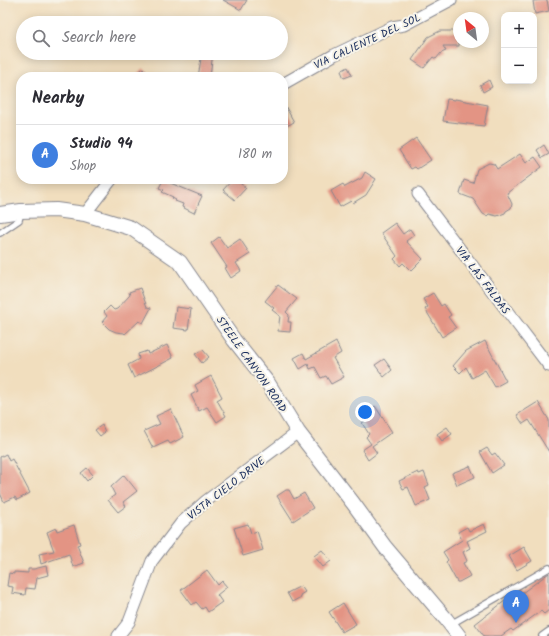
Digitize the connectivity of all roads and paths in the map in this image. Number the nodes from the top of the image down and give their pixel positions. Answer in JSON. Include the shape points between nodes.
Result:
{"nodes":[{"id":1,"x":451,"y":0,"type":"edge"},
{"id":2,"x":288,"y":81,"type":"edge"},
{"id":3,"x":108,"y":184,"type":"edge"},
{"id":4,"x":418,"y":194,"type":"dead end"},
{"id":5,"x":21,"y":211,"type":"junction"},
{"id":6,"x":0,"y":214,"type":"edge"},
{"id":7,"x":84,"y":214,"type":"junction"},
{"id":8,"x":0,"y":233,"type":"edge"},
{"id":9,"x":549,"y":366,"type":"edge"},
{"id":10,"x":298,"y":432,"type":"junction"},
{"id":11,"x":549,"y":568,"type":"edge"},
{"id":12,"x":450,"y":624,"type":"junction"},
{"id":13,"x":549,"y":631,"type":"edge"},
{"id":14,"x":118,"y":636,"type":"edge"},
{"id":15,"x":459,"y":636,"type":"edge"},
{"id":16,"x":542,"y":636,"type":"edge"}],
"edges":[{"from":1,"to":2,"type":"street","name":"VIA CALIENTE DEL SOL","via":[[404,25],[392,27],[334,55]]},
{"from":3,"to":7,"type":"street"},
{"from":4,"to":9,"type":"street","name":"VIA LAS FALDAS"},
{"from":5,"to":6,"type":"street","name":"STEELE CANYON ROAD"},
{"from":5,"to":7,"type":"street","name":"STEELE CANYON ROAD","via":[[56,210]]},
{"from":5,"to":8,"type":"lane","via":[[19,220]]},
{"from":7,"to":10,"type":"street","name":"STEELE CANYON ROAD","via":[[131,228],[180,262],[234,340],[268,383]]},
{"from":10,"to":12,"type":"street","name":"STEELE CANYON ROAD","via":[[385,546]]},
{"from":10,"to":14,"type":"street","name":"VISTA CIELO DRIVE","via":[[206,501],[181,523],[152,561],[129,622]]},
{"from":11,"to":12,"type":"lane"},
{"from":12,"to":15,"type":"street","name":"STEELE CANYON ROAD"},
{"from":13,"to":16,"type":"lane"}]}
